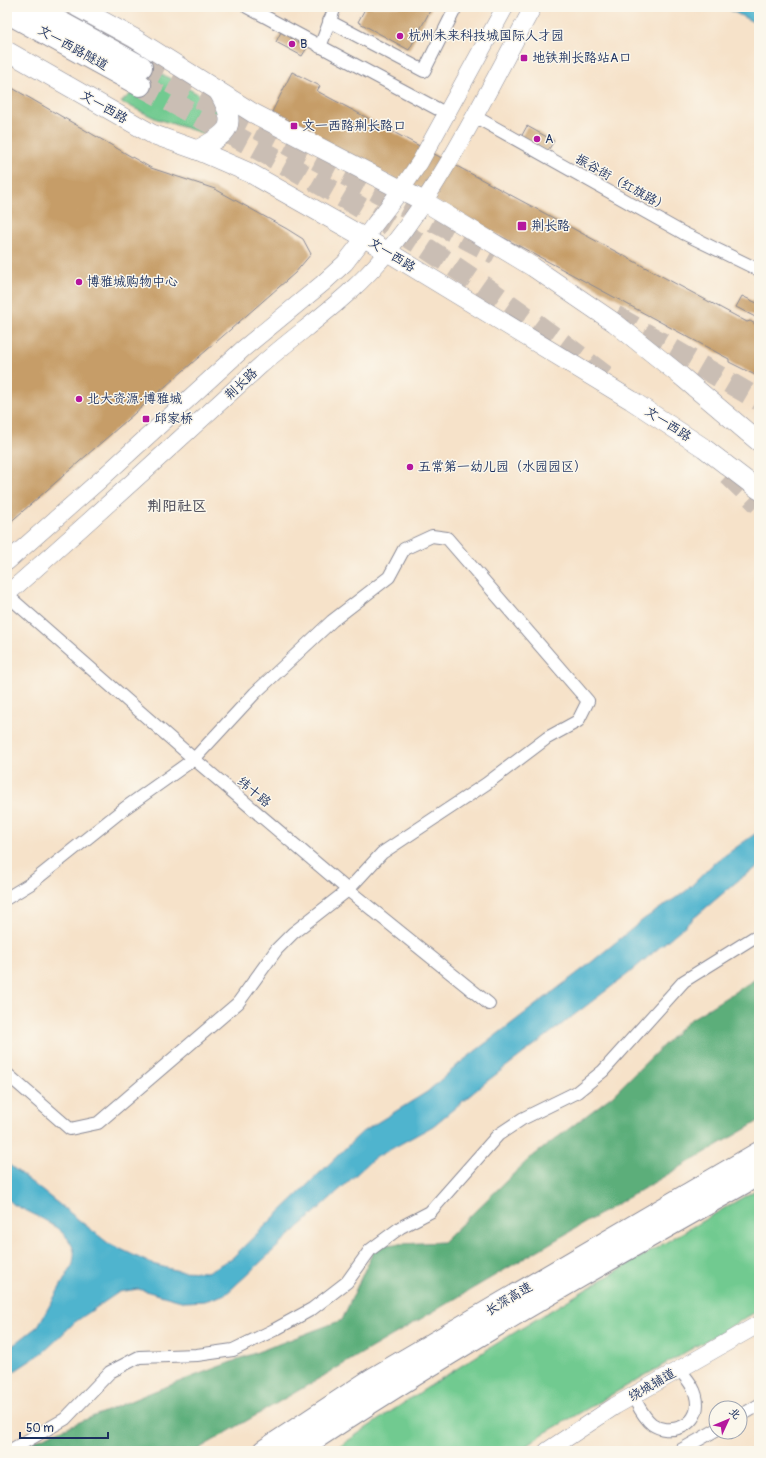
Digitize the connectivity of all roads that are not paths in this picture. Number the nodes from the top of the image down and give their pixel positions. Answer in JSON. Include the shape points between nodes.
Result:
{"nodes":[{"id":1,"x":32,"y":7,"type":"edge"},
{"id":2,"x":77,"y":7,"type":"edge"},
{"id":3,"x":247,"y":7,"type":"edge"},
{"id":4,"x":335,"y":7,"type":"edge"},
{"id":5,"x":456,"y":7,"type":"edge"},
{"id":6,"x":505,"y":7,"type":"edge"},
{"id":7,"x":533,"y":7,"type":"edge"},
{"id":8,"x":7,"y":12,"type":"edge"},
{"id":9,"x":329,"y":21,"type":"junction"},
{"id":10,"x":320,"y":47,"type":"junction"},
{"id":11,"x":7,"y":50,"type":"edge"},
{"id":12,"x":218,"y":90,"type":"junction"},
{"id":13,"x":447,"y":114,"type":"junction"},
{"id":14,"x":474,"y":116,"type":"junction"},
{"id":15,"x":197,"y":150,"type":"junction"},
{"id":16,"x":401,"y":190,"type":"junction"},
{"id":17,"x":425,"y":202,"type":"junction"},
{"id":18,"x":365,"y":238,"type":"junction"},
{"id":19,"x":387,"y":253,"type":"junction"},
{"id":20,"x":759,"y":270,"type":"edge"},
{"id":21,"x":759,"y":442,"type":"edge"},
{"id":22,"x":759,"y":490,"type":"edge"},
{"id":23,"x":7,"y":562,"type":"edge"},
{"id":24,"x":7,"y":594,"type":"edge"},
{"id":25,"x":194,"y":759,"type":"junction"},
{"id":26,"x":348,"y":890,"type":"junction"},
{"id":27,"x":7,"y":898,"type":"edge"},
{"id":28,"x":759,"y":937,"type":"edge"},
{"id":29,"x":489,"y":1004,"type":"dead end"},
{"id":30,"x":7,"y":1074,"type":"edge"},
{"id":31,"x":759,"y":1154,"type":"edge"},
{"id":32,"x":759,"y":1174,"type":"edge"},
{"id":33,"x":759,"y":1324,"type":"edge"},
{"id":34,"x":679,"y":1369,"type":"junction"},
{"id":35,"x":633,"y":1396,"type":"junction"},
{"id":36,"x":759,"y":1405,"type":"edge"},
{"id":37,"x":748,"y":1411,"type":"edge"},
{"id":38,"x":681,"y":1427,"type":"junction"},
{"id":39,"x":708,"y":1436,"type":"edge"},
{"id":40,"x":290,"y":1444,"type":"edge"},
{"id":41,"x":694,"y":1447,"type":"edge"},
{"id":42,"x":9,"y":1451,"type":"edge"},
{"id":43,"x":259,"y":1451,"type":"edge"},
{"id":44,"x":264,"y":1451,"type":"edge"},
{"id":45,"x":547,"y":1451,"type":"edge"},
{"id":46,"x":680,"y":1451,"type":"edge"}],
"edges":[{"from":1,"to":8,"type":"highway","name":"文一西路隧道","via":[[141,76]]},
{"from":2,"to":12,"type":"main road","via":[[134,38]]},
{"from":3,"to":10,"type":"street"},
{"from":4,"to":9,"type":"street"},
{"from":5,"to":9,"type":"street","via":[[424,71]]},
{"from":6,"to":13,"type":"main road","name":"荆长路"},
{"from":7,"to":14,"type":"main road","name":"荆长路"},
{"from":9,"to":10,"type":"street"},
{"from":10,"to":13,"type":"street"},
{"from":11,"to":15,"type":"main road","name":"文一西路","via":[[152,134]]},
{"from":12,"to":15,"type":"main road","via":[[230,117],[229,125],[218,139]]},
{"from":12,"to":16,"type":"main road","via":[[253,113]]},
{"from":13,"to":16,"type":"main road","name":"荆长路"},
{"from":14,"to":17,"type":"main road","name":"荆长路"},
{"from":14,"to":20,"type":"street","name":"振谷街（红旗路）","via":[[683,233]]},
{"from":15,"to":18,"type":"main road","name":"文一西路","via":[[250,173]]},
{"from":16,"to":17,"type":"main road"},
{"from":16,"to":18,"type":"main road","name":"荆长路"},
{"from":17,"to":19,"type":"main road","name":"荆长路"},
{"from":17,"to":21,"type":"main road","via":[[533,267],[615,323]]},
{"from":18,"to":19,"type":"main road","name":"文一西路"},
{"from":18,"to":23,"type":"main road","name":"荆长路","via":[[345,263],[322,284],[243,349]]},
{"from":19,"to":22,"type":"main road","name":"文一西路","via":[[631,400],[704,448]]},
{"from":19,"to":24,"type":"main road","name":"荆长路","via":[[341,300],[262,364],[120,495]]},
{"from":24,"to":25,"type":"street","name":"纬十路"},
{"from":25,"to":26,"type":"street","name":"纬十路"},
{"from":25,"to":26,"type":"street","via":[[266,683],[332,620],[389,577],[404,549],[432,536],[447,538],[588,701],[578,721],[547,738],[486,784],[382,853]]},
{"from":25,"to":27,"type":"street","via":[[125,808],[30,884]]},
{"from":26,"to":29,"type":"street","name":"纬十路"},
{"from":26,"to":30,"type":"street","via":[[293,933],[277,949],[238,1003],[98,1123],[70,1128]]},
{"from":28,"to":42,"type":"street","via":[[747,941],[684,981],[604,1070],[577,1092],[522,1119],[498,1135],[430,1212],[401,1227],[370,1250],[347,1282],[312,1309],[233,1350],[197,1355],[139,1357],[110,1372],[66,1419]]},
{"from":31,"to":40,"type":"highway","name":"长深高速","via":[[373,1379]]},
{"from":32,"to":40,"type":"highway","name":"长深高速"},
{"from":33,"to":34,"type":"main road","name":"绕城辅道"},
{"from":34,"to":35,"type":"main road","name":"绕城辅道"},
{"from":34,"to":38,"type":"street","via":[[694,1388],[697,1404],[694,1418]]},
{"from":35,"to":38,"type":"street","via":[[651,1423],[664,1430],[676,1430]]},
{"from":35,"to":45,"type":"main road","name":"绕城辅道"},
{"from":36,"to":37,"type":"street"},
{"from":38,"to":41,"type":"street"},
{"from":39,"to":41,"type":"street"},
{"from":40,"to":43,"type":"highway"},
{"from":40,"to":44,"type":"highway","name":"长深高速"},
{"from":41,"to":46,"type":"street"}]}
